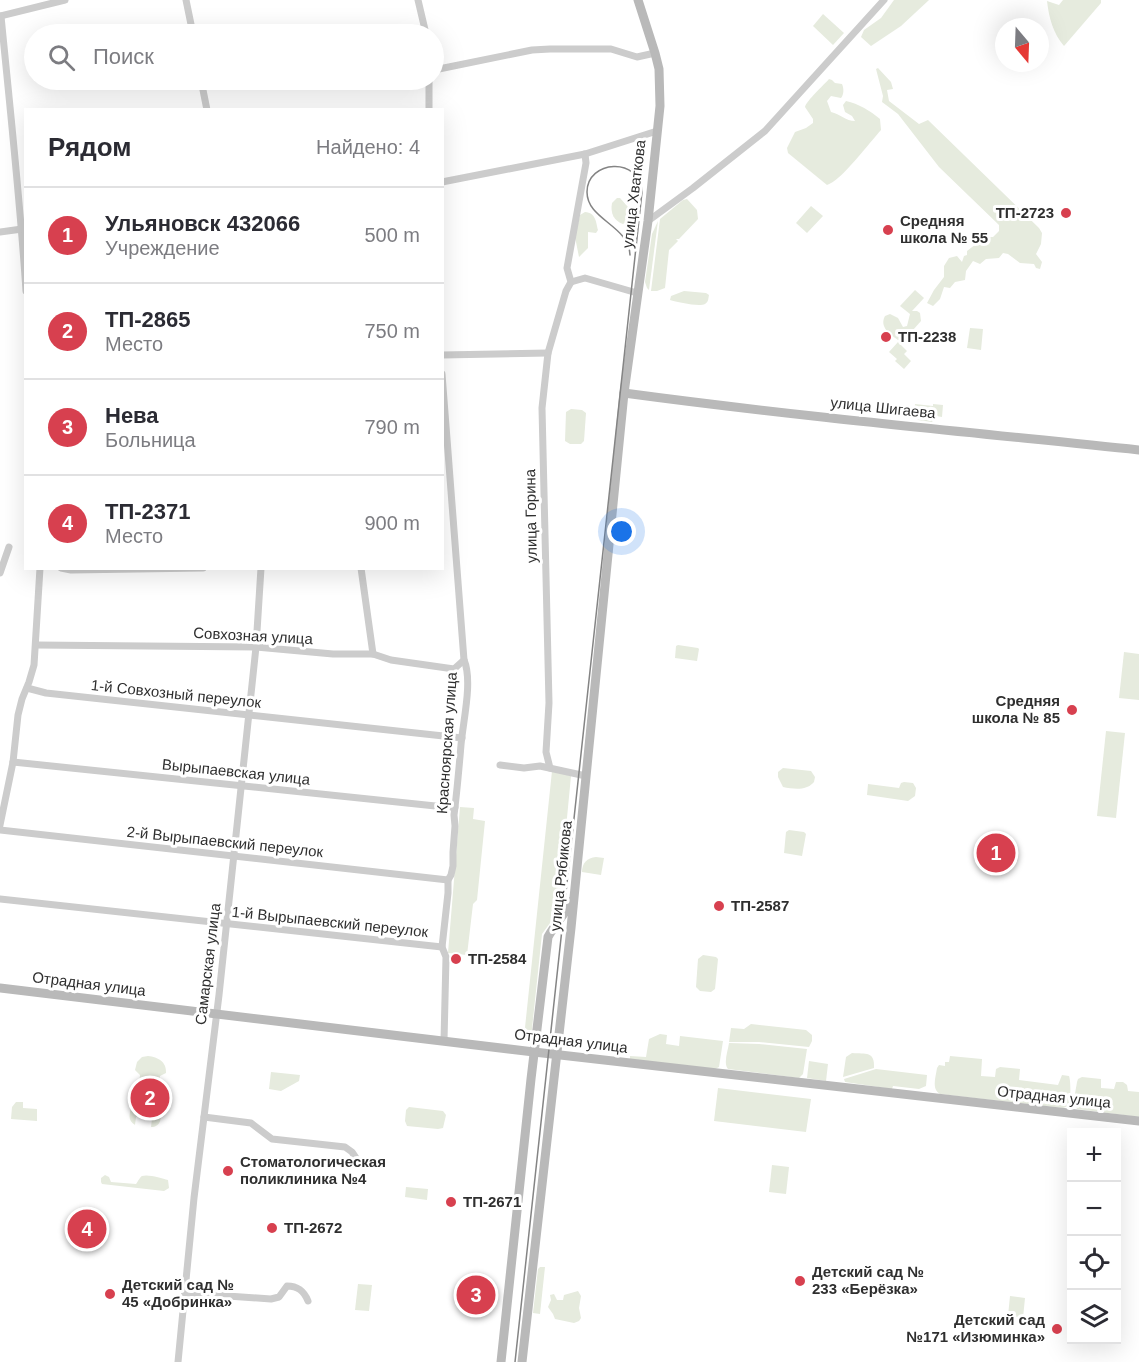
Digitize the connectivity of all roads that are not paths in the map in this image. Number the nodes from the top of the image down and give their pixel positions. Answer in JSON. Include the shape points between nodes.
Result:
{"nodes":[{"id":1,"x":65,"y":0,"type":"edge"},
{"id":2,"x":186,"y":0,"type":"edge"},
{"id":3,"x":417,"y":0,"type":"edge"},
{"id":4,"x":638,"y":0,"type":"edge"},
{"id":5,"x":884,"y":0,"type":"edge"},
{"id":6,"x":0,"y":16,"type":"edge"},
{"id":7,"x":191,"y":24,"type":"edge"},
{"id":8,"x":423,"y":24,"type":"edge"},
{"id":9,"x":655,"y":53,"type":"junction"},
{"id":10,"x":444,"y":68,"type":"edge"},
{"id":11,"x":203,"y":90,"type":"edge"},
{"id":12,"x":429,"y":90,"type":"edge"},
{"id":13,"x":207,"y":108,"type":"edge"},
{"id":14,"x":429,"y":108,"type":"edge"},
{"id":15,"x":657,"y":131,"type":"junction"},
{"id":16,"x":585,"y":154,"type":"junction"},
{"id":17,"x":444,"y":182,"type":"edge"},
{"id":18,"x":648,"y":221,"type":"junction"},
{"id":19,"x":22,"y":229,"type":"junction"},
{"id":20,"x":0,"y":232,"type":"edge"},
{"id":21,"x":24,"y":239,"type":"edge"},
{"id":22,"x":571,"y":282,"type":"junction"},
{"id":23,"x":637,"y":293,"type":"junction"},
{"id":24,"x":548,"y":352,"type":"junction"},
{"id":25,"x":444,"y":355,"type":"edge"},
{"id":26,"x":624,"y":393,"type":"junction"},
{"id":27,"x":444,"y":400,"type":"edge"},
{"id":28,"x":1139,"y":450,"type":"edge"},
{"id":29,"x":9,"y":547,"type":"dead end"},
{"id":30,"x":40,"y":570,"type":"edge"},
{"id":31,"x":261,"y":570,"type":"edge"},
{"id":32,"x":360,"y":570,"type":"edge"},
{"id":33,"x":0,"y":573,"type":"edge"},
{"id":34,"x":36,"y":645,"type":"junction"},
{"id":35,"x":256,"y":647,"type":"junction"},
{"id":36,"x":373,"y":654,"type":"junction"},
{"id":37,"x":464,"y":660,"type":"junction"},
{"id":38,"x":454,"y":669,"type":"junction"},
{"id":39,"x":467,"y":680,"type":"junction"},
{"id":40,"x":27,"y":688,"type":"junction"},
{"id":41,"x":249,"y":716,"type":"junction"},
{"id":42,"x":462,"y":738,"type":"junction"},
{"id":43,"x":14,"y":762,"type":"junction"},
{"id":44,"x":500,"y":765,"type":"dead end"},
{"id":45,"x":550,"y":768,"type":"junction"},
{"id":46,"x":586,"y":776,"type":"junction"},
{"id":47,"x":241,"y":786,"type":"junction"},
{"id":48,"x":455,"y":807,"type":"junction"},
{"id":49,"x":0,"y":825,"type":"edge"},
{"id":50,"x":0,"y":830,"type":"edge"},
{"id":51,"x":234,"y":856,"type":"junction"},
{"id":52,"x":448,"y":880,"type":"junction"},
{"id":53,"x":574,"y":896,"type":"junction"},
{"id":54,"x":0,"y":899,"type":"edge"},
{"id":55,"x":226,"y":924,"type":"junction"},
{"id":56,"x":442,"y":947,"type":"junction"},
{"id":57,"x":0,"y":988,"type":"edge"},
{"id":58,"x":216,"y":1014,"type":"junction"},
{"id":59,"x":444,"y":1041,"type":"junction"},
{"id":60,"x":534,"y":1052,"type":"junction"},
{"id":61,"x":556,"y":1054,"type":"junction"},
{"id":62,"x":204,"y":1117,"type":"junction"},
{"id":63,"x":1139,"y":1121,"type":"edge"},
{"id":64,"x":357,"y":1158,"type":"dead end"},
{"id":65,"x":185,"y":1293,"type":"junction"},
{"id":66,"x":308,"y":1301,"type":"dead end"},
{"id":67,"x":178,"y":1362,"type":"edge"},
{"id":68,"x":501,"y":1362,"type":"edge"},
{"id":69,"x":522,"y":1362,"type":"edge"}],
"edges":[{"from":1,"to":6,"type":"street"},
{"from":2,"to":7,"type":"street"},
{"from":3,"to":8,"type":"street"},
{"from":4,"to":9,"type":"main road","name":"улица Хваткова"},
{"from":5,"to":18,"type":"street","via":[[765,131]]},
{"from":6,"to":19,"type":"street"},
{"from":9,"to":10,"type":"street","via":[[637,57],[611,50],[532,50]]},
{"from":9,"to":15,"type":"main road","name":"улица Хваткова","via":[[660,86]]},
{"from":11,"to":13,"type":"street"},
{"from":12,"to":14,"type":"street"},
{"from":15,"to":16,"type":"street"},
{"from":15,"to":18,"type":"main road","name":"улица Хваткова"},
{"from":16,"to":17,"type":"street"},
{"from":16,"to":22,"type":"street","via":[[567,268]]},
{"from":18,"to":23,"type":"main road","name":"улица Хваткова"},
{"from":19,"to":20,"type":"street"},
{"from":19,"to":21,"type":"street"},
{"from":22,"to":23,"type":"street","via":[[585,278]]},
{"from":22,"to":24,"type":"street","name":"улица Горина"},
{"from":23,"to":26,"type":"main road","name":"улица Хваткова"},
{"from":24,"to":25,"type":"street"},
{"from":24,"to":45,"type":"street","name":"улица Горина","via":[[542,408],[549,703],[546,752]]},
{"from":26,"to":28,"type":"main road","name":"улица Шигаева"},
{"from":26,"to":46,"type":"main road","name":"улица Рябикова"},
{"from":27,"to":37,"type":"street","name":"Красноярская улица"},
{"from":29,"to":33,"type":"street"},
{"from":30,"to":34,"type":"street"},
{"from":31,"to":35,"type":"street","name":"Самарская улица"},
{"from":32,"to":36,"type":"street"},
{"from":34,"to":35,"type":"street","name":"Совхозная улица"},
{"from":34,"to":40,"type":"street"},
{"from":35,"to":36,"type":"street","name":"Совхозная улица"},
{"from":35,"to":41,"type":"street","name":"Самарская улица"},
{"from":36,"to":38,"type":"street","name":"Совхозная улица"},
{"from":37,"to":38,"type":"street"},
{"from":37,"to":39,"type":"street","name":"Красноярская улица"},
{"from":38,"to":39,"type":"street"},
{"from":39,"to":42,"type":"street","name":"Красноярская улица"},
{"from":40,"to":41,"type":"street","name":"1-й Совхозный переулок"},
{"from":40,"to":43,"type":"street","via":[[18,715]]},
{"from":41,"to":42,"type":"street","name":"1-й Совхозный переулок"},
{"from":41,"to":47,"type":"street","name":"Самарская улица"},
{"from":42,"to":48,"type":"street","name":"Красноярская улица"},
{"from":43,"to":47,"type":"street","name":"Вырыпаевская улица"},
{"from":43,"to":49,"type":"street"},
{"from":44,"to":45,"type":"street"},
{"from":45,"to":46,"type":"street"},
{"from":46,"to":53,"type":"main road","name":"улица Рябикова"},
{"from":47,"to":48,"type":"street","name":"Вырыпаевская улица"},
{"from":47,"to":51,"type":"street","name":"Самарская улица"},
{"from":48,"to":52,"type":"street","name":"Красноярская улица","via":[[453,866]]},
{"from":50,"to":51,"type":"street","name":"2-й Вырыпаевский переулок"},
{"from":51,"to":52,"type":"street","name":"2-й Вырыпаевский переулок"},
{"from":51,"to":55,"type":"street","name":"Самарская улица"},
{"from":52,"to":56,"type":"street","name":"Красноярская улица"},
{"from":53,"to":60,"type":"main road","name":"улица Рябикова","via":[[548,937]]},
{"from":53,"to":61,"type":"main road","name":"улица Рябикова"},
{"from":54,"to":55,"type":"street","name":"1-й Вырыпаевский переулок"},
{"from":55,"to":56,"type":"street","name":"1-й Вырыпаевский переулок"},
{"from":55,"to":58,"type":"street","name":"Самарская улица"},
{"from":56,"to":59,"type":"street","name":"Красноярская улица","via":[[446,957]]},
{"from":57,"to":58,"type":"main road","name":"Отрадная улица"},
{"from":58,"to":59,"type":"main road","name":"Отрадная улица"},
{"from":58,"to":62,"type":"street","name":"Самарская улица"},
{"from":59,"to":60,"type":"main road","name":"Отрадная улица"},
{"from":60,"to":61,"type":"main road","name":"Отрадная улица"},
{"from":60,"to":68,"type":"main road","name":"улица Рябикова"},
{"from":61,"to":63,"type":"main road","name":"Отрадная улица"},
{"from":61,"to":69,"type":"main road","name":"улица Рябикова"},
{"from":62,"to":64,"type":"street","via":[[251,1123],[272,1139],[345,1147]]},
{"from":62,"to":65,"type":"street","name":"Самарская улица"},
{"from":65,"to":66,"type":"street","via":[[271,1299],[279,1297],[287,1286],[293,1286],[303,1290]]},
{"from":65,"to":67,"type":"street","name":"Самарская улица"}]}
